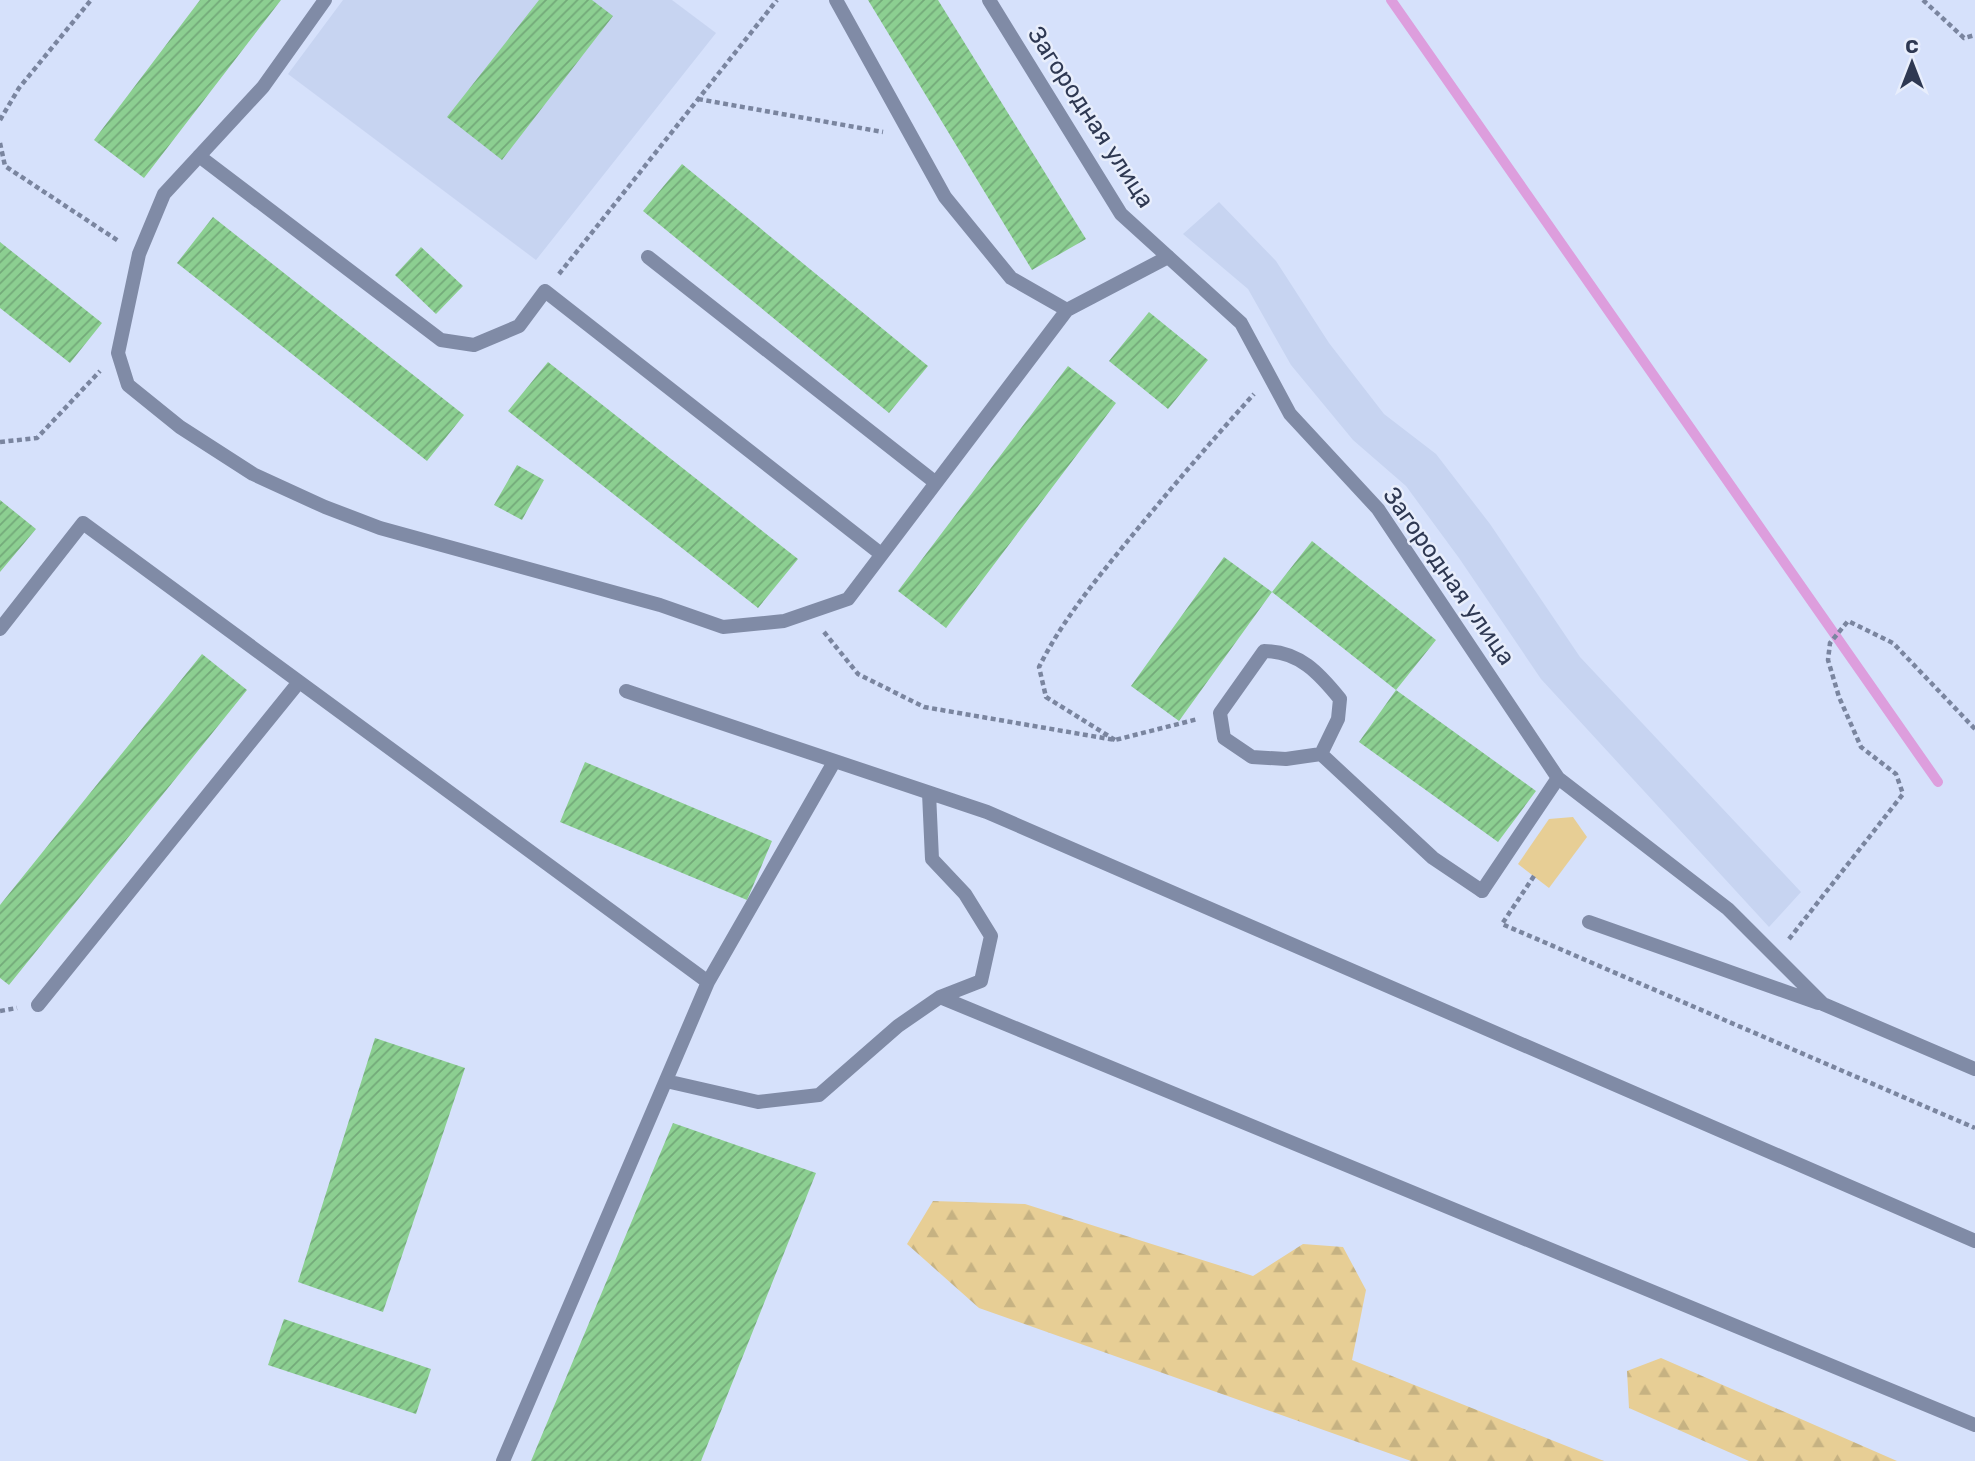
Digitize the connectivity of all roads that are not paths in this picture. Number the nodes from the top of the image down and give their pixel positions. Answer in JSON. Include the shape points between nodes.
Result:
{"nodes":[{"id":1,"x":325,"y":0,"type":"edge"},
{"id":2,"x":836,"y":0,"type":"edge"},
{"id":3,"x":989,"y":0,"type":"edge"},
{"id":4,"x":199,"y":156,"type":"junction"},
{"id":5,"x":648,"y":257,"type":"dead end"},
{"id":6,"x":1168,"y":257,"type":"junction"},
{"id":7,"x":1067,"y":310,"type":"junction"},
{"id":8,"x":936,"y":483,"type":"junction"},
{"id":9,"x":881,"y":554,"type":"junction"},
{"id":10,"x":0,"y":629,"type":"edge"},
{"id":11,"x":299,"y":682,"type":"junction"},
{"id":12,"x":626,"y":691,"type":"dead end"},
{"id":13,"x":1321,"y":754,"type":"junction"},
{"id":14,"x":834,"y":762,"type":"junction"},
{"id":15,"x":1558,"y":778,"type":"junction"},
{"id":16,"x":929,"y":793,"type":"junction"},
{"id":17,"x":1589,"y":922,"type":"dead end"},
{"id":18,"x":708,"y":982,"type":"junction"},
{"id":19,"x":940,"y":997,"type":"junction"},
{"id":20,"x":1823,"y":1004,"type":"junction"},
{"id":21,"x":38,"y":1005,"type":"dead end"},
{"id":22,"x":1975,"y":1069,"type":"edge"},
{"id":23,"x":666,"y":1081,"type":"junction"},
{"id":24,"x":1975,"y":1241,"type":"edge"},
{"id":25,"x":1975,"y":1426,"type":"edge"},
{"id":26,"x":503,"y":1461,"type":"edge"}],
"edges":[{"from":1,"to":4,"type":"street","via":[[263,87]]},
{"from":2,"to":7,"type":"street","via":[[945,197],[1012,278]]},
{"from":3,"to":6,"type":"street","name":"Загородная улица","via":[[1121,214]]},
{"from":4,"to":9,"type":"street","via":[[441,340],[474,345],[519,326],[545,292]]},
{"from":4,"to":9,"type":"street","via":[[164,194],[139,254],[118,353],[128,385],[180,427],[253,474],[380,528],[660,605],[723,627],[784,621],[848,599]]},
{"from":5,"to":8,"type":"street"},
{"from":6,"to":7,"type":"street"},
{"from":6,"to":15,"type":"street","name":"Загородная улица","via":[[1241,323],[1290,414],[1378,509]]},
{"from":7,"to":8,"type":"street"},
{"from":8,"to":9,"type":"street"},
{"from":10,"to":11,"type":"street","via":[[83,523]]},
{"from":11,"to":18,"type":"street"},
{"from":11,"to":21,"type":"street"},
{"from":12,"to":14,"type":"street"},
{"from":13,"to":13,"type":"street","via":[[1338,719],[1340,699],[1321,676],[1285,651],[1264,651],[1220,713],[1224,738],[1252,757]]},
{"from":13,"to":15,"type":"street","via":[[1433,859],[1482,891]]},
{"from":14,"to":16,"type":"street"},
{"from":14,"to":18,"type":"street"},
{"from":15,"to":20,"type":"street","name":"Загородная улица","via":[[1728,909]]},
{"from":16,"to":19,"type":"street","via":[[932,859],[965,894],[991,936],[981,981]]},
{"from":16,"to":24,"type":"street","via":[[987,812]]},
{"from":17,"to":20,"type":"street"},
{"from":18,"to":23,"type":"street"},
{"from":19,"to":23,"type":"street","via":[[898,1026],[819,1095],[758,1102]]},
{"from":19,"to":25,"type":"street"},
{"from":20,"to":22,"type":"street","name":"Загородная улица"},
{"from":23,"to":26,"type":"street"}]}
